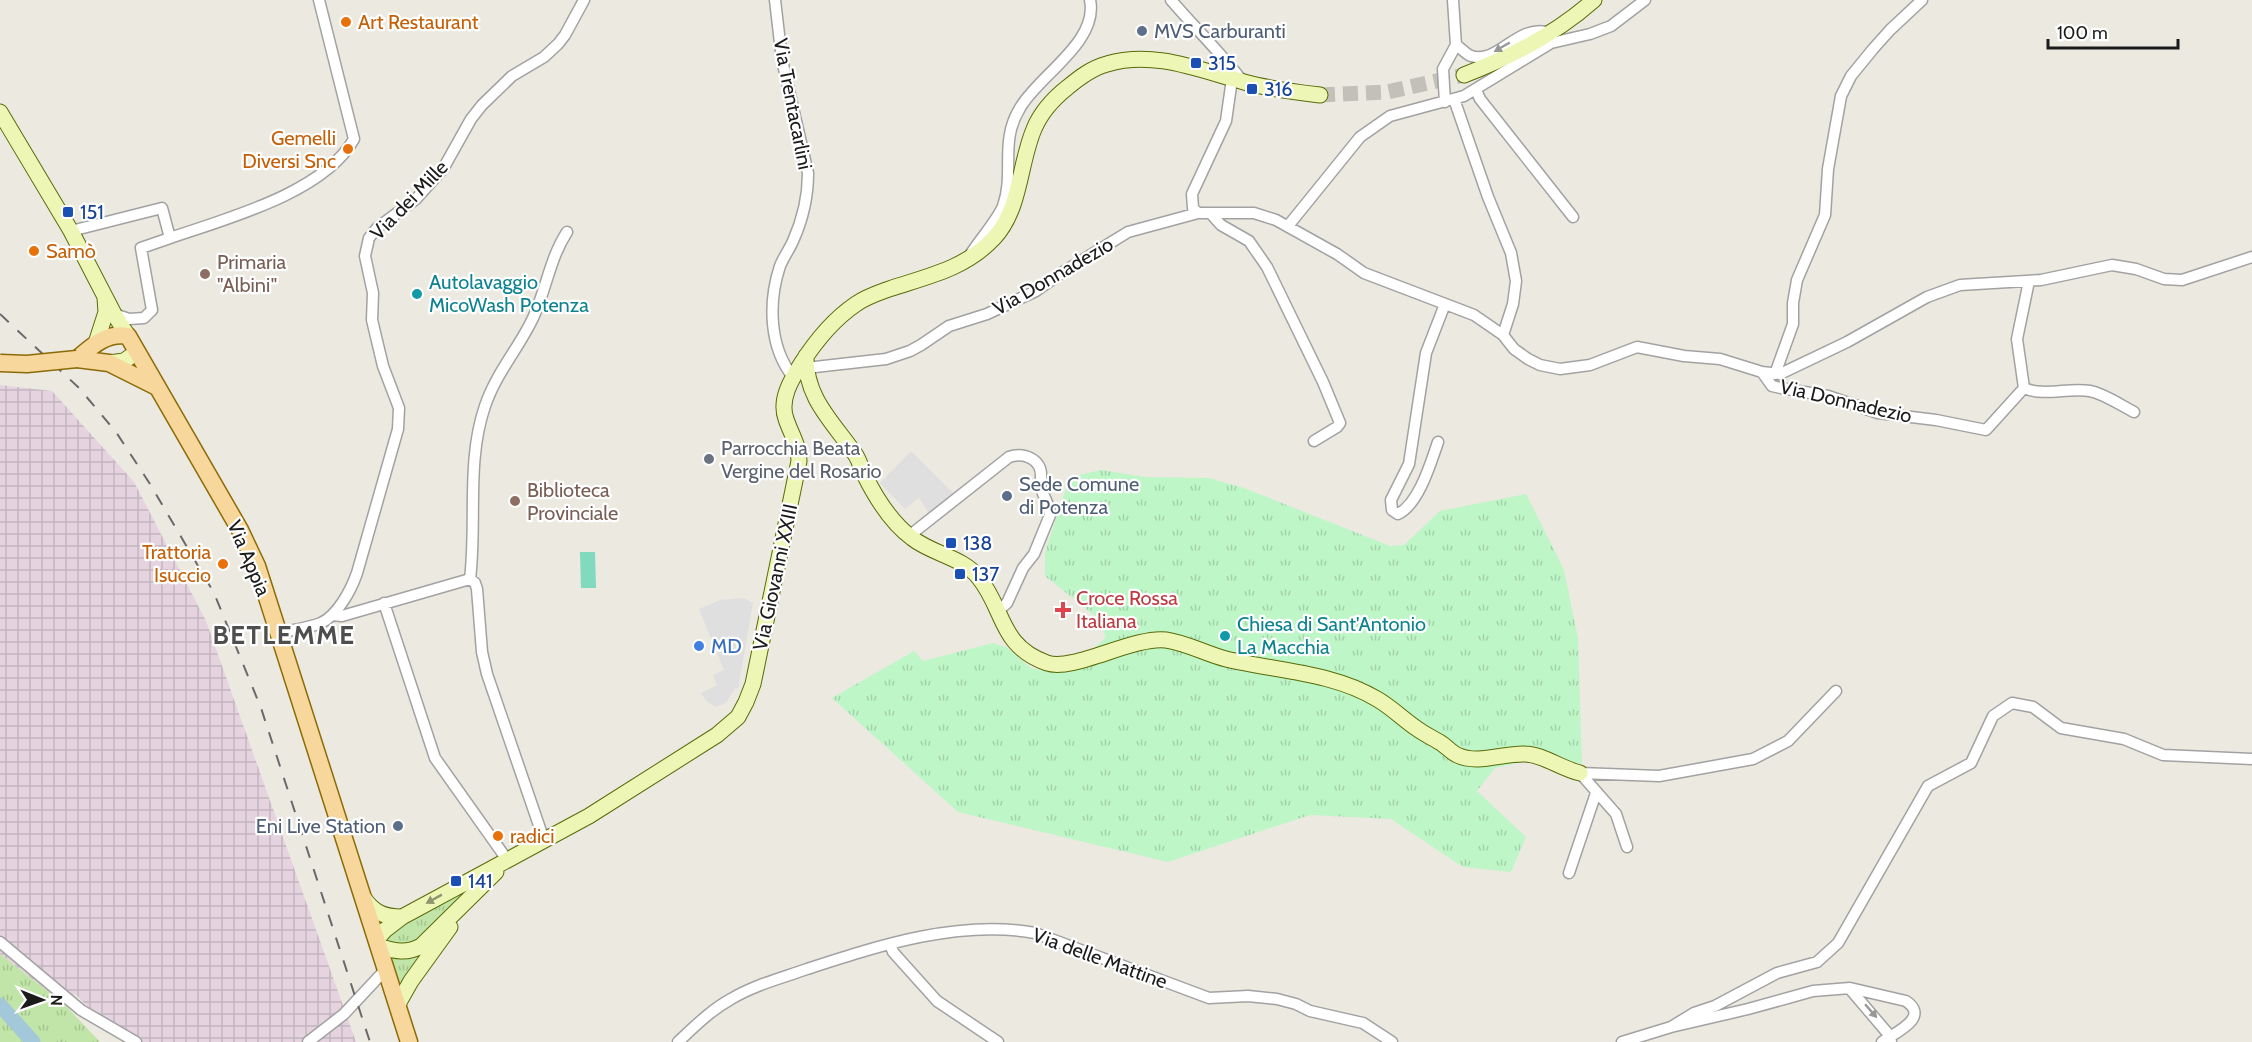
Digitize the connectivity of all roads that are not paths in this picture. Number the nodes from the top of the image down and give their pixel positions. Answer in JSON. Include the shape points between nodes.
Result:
{"nodes":[{"id":1,"x":319,"y":0,"type":"edge"},
{"id":2,"x":584,"y":0,"type":"edge"},
{"id":3,"x":775,"y":0,"type":"edge"},
{"id":4,"x":1090,"y":0,"type":"edge"},
{"id":5,"x":1172,"y":0,"type":"edge"},
{"id":6,"x":1453,"y":0,"type":"edge"},
{"id":7,"x":1594,"y":0,"type":"edge"},
{"id":8,"x":1645,"y":0,"type":"edge"},
{"id":9,"x":1922,"y":0,"type":"edge"},
{"id":10,"x":1550,"y":33,"type":"junction"},
{"id":11,"x":1456,"y":45,"type":"junction"},
{"id":12,"x":1464,"y":75,"type":"tunnel mouth"},
{"id":13,"x":1237,"y":80,"type":"junction"},
{"id":14,"x":1476,"y":90,"type":"junction"},
{"id":15,"x":1320,"y":95,"type":"tunnel mouth"},
{"id":16,"x":1449,"y":100,"type":"junction"},
{"id":17,"x":0,"y":112,"type":"edge"},
{"id":18,"x":1198,"y":213,"type":"junction"},
{"id":19,"x":1212,"y":215,"type":"junction"},
{"id":20,"x":1573,"y":217,"type":"dead end"},
{"id":21,"x":1287,"y":226,"type":"junction"},
{"id":22,"x":71,"y":231,"type":"junction"},
{"id":23,"x":567,"y":232,"type":"dead end"},
{"id":24,"x":170,"y":238,"type":"junction"},
{"id":25,"x":2252,"y":257,"type":"edge"},
{"id":26,"x":966,"y":261,"type":"junction"},
{"id":27,"x":2029,"y":281,"type":"junction"},
{"id":28,"x":104,"y":295,"type":"junction"},
{"id":29,"x":1445,"y":304,"type":"junction"},
{"id":30,"x":114,"y":314,"type":"junction"},
{"id":31,"x":1503,"y":335,"type":"junction"},
{"id":32,"x":128,"y":336,"type":"junction"},
{"id":33,"x":96,"y":343,"type":"junction"},
{"id":34,"x":137,"y":352,"type":"junction"},
{"id":35,"x":77,"y":358,"type":"junction"},
{"id":36,"x":0,"y":363,"type":"edge"},
{"id":37,"x":109,"y":363,"type":"junction"},
{"id":38,"x":1762,"y":372,"type":"junction"},
{"id":39,"x":1775,"y":374,"type":"junction"},
{"id":40,"x":806,"y":375,"type":"junction"},
{"id":41,"x":793,"y":378,"type":"junction"},
{"id":42,"x":157,"y":388,"type":"junction"},
{"id":43,"x":2024,"y":388,"type":"junction"},
{"id":44,"x":784,"y":402,"type":"junction"},
{"id":45,"x":2134,"y":412,"type":"dead end"},
{"id":46,"x":1314,"y":441,"type":"dead end"},
{"id":47,"x":1438,"y":442,"type":"dead end"},
{"id":48,"x":909,"y":536,"type":"junction"},
{"id":49,"x":471,"y":579,"type":"junction"},
{"id":50,"x":384,"y":603,"type":"junction"},
{"id":51,"x":997,"y":612,"type":"junction"},
{"id":52,"x":332,"y":615,"type":"junction"},
{"id":53,"x":278,"y":633,"type":"junction"},
{"id":54,"x":1836,"y":691,"type":"dead end"},
{"id":55,"x":2252,"y":759,"type":"edge"},
{"id":56,"x":1580,"y":773,"type":"junction"},
{"id":57,"x":1596,"y":793,"type":"junction"},
{"id":58,"x":544,"y":840,"type":"junction"},
{"id":59,"x":1627,"y":847,"type":"dead end"},
{"id":60,"x":506,"y":862,"type":"junction"},
{"id":61,"x":1569,"y":873,"type":"dead end"},
{"id":62,"x":473,"y":895,"type":"junction"},
{"id":63,"x":363,"y":897,"type":"junction"},
{"id":64,"x":402,"y":917,"type":"junction"},
{"id":65,"x":0,"y":942,"type":"edge"},
{"id":66,"x":378,"y":943,"type":"junction"},
{"id":67,"x":890,"y":944,"type":"junction"},
{"id":68,"x":387,"y":968,"type":"junction"},
{"id":69,"x":1850,"y":988,"type":"junction"},
{"id":70,"x":398,"y":1004,"type":"junction"},
{"id":71,"x":1671,"y":1027,"type":"junction"},
{"id":72,"x":1889,"y":1038,"type":"edge"},
{"id":73,"x":136,"y":1042,"type":"edge"},
{"id":74,"x":308,"y":1042,"type":"edge"},
{"id":75,"x":409,"y":1042,"type":"edge"},
{"id":76,"x":678,"y":1042,"type":"edge"},
{"id":77,"x":998,"y":1042,"type":"edge"},
{"id":78,"x":1392,"y":1042,"type":"edge"},
{"id":79,"x":1622,"y":1042,"type":"edge"}],
"edges":[{"from":1,"to":24,"type":"street","via":[[354,139],[350,146],[308,184],[258,208]]},
{"from":2,"to":52,"type":"street","name":"Via dei Mille","via":[[558,44],[512,76],[482,105],[443,169],[416,199],[369,238],[365,256],[373,293],[372,321],[400,420],[357,573]]},
{"from":3,"to":41,"type":"street","name":"Via Trentacarlini","via":[[782,60],[808,173],[799,224],[779,272],[773,316],[777,350]]},
{"from":4,"to":26,"type":"street","via":[[1083,37],[1020,106],[1008,134],[1007,184],[1002,207]]},
{"from":5,"to":13,"type":"street","via":[[1226,59]]},
{"from":6,"to":11,"type":"street"},
{"from":7,"to":10,"type":"main road"},
{"from":8,"to":14,"type":"street","via":[[1611,26],[1551,44]]},
{"from":9,"to":39,"type":"street","via":[[1873,49],[1841,96],[1828,170],[1825,215],[1797,280],[1793,324]]},
{"from":10,"to":11,"type":"street","one_way":true,"via":[[1529,32],[1487,56],[1470,56]]},
{"from":10,"to":12,"type":"main road"},
{"from":11,"to":16,"type":"street","via":[[1443,69]]},
{"from":13,"to":15,"type":"main road"},
{"from":13,"to":18,"type":"street","via":[[1226,121],[1192,194]]},
{"from":13,"to":26,"type":"main road","via":[[1152,58],[1106,64],[1078,79],[1044,110],[1034,130],[1007,219],[996,237]]},
{"from":14,"to":16,"type":"street"},
{"from":14,"to":20,"type":"street"},
{"from":16,"to":21,"type":"street","via":[[1390,116],[1360,137]]},
{"from":16,"to":31,"type":"street","via":[[1511,253],[1516,281]]},
{"from":17,"to":22,"type":"main road","name":"Via Appia"},
{"from":18,"to":19,"type":"street","name":"Via Donnadezio"},
{"from":18,"to":40,"type":"street","name":"Via Donnadezio","via":[[1128,232],[1036,291],[987,314],[949,326],[910,351]]},
{"from":19,"to":21,"type":"street","name":"Via Donnadezio","via":[[1254,213]]},
{"from":19,"to":46,"type":"street","via":[[1249,242],[1267,267],[1323,382],[1340,423]]},
{"from":21,"to":29,"type":"street","name":"Via Donnadezio","via":[[1364,273]]},
{"from":22,"to":24,"type":"street","via":[[162,208]]},
{"from":22,"to":28,"type":"main road","name":"Via Appia"},
{"from":23,"to":49,"type":"street","via":[[556,249],[534,316],[494,382],[480,422],[473,475]]},
{"from":24,"to":30,"type":"street","via":[[141,248],[152,310],[144,318]]},
{"from":25,"to":27,"type":"street","name":"Via Donnadezio","via":[[2182,280],[2112,265]]},
{"from":26,"to":40,"type":"main road","via":[[856,304],[831,326]]},
{"from":27,"to":39,"type":"street","name":"Via Donnadezio","via":[[1948,288],[1812,360]]},
{"from":27,"to":43,"type":"street","via":[[2017,339]]},
{"from":28,"to":30,"type":"main road","name":"Via Appia"},
{"from":28,"to":33,"type":"main road","via":[[106,312]]},
{"from":29,"to":31,"type":"street","name":"Via Donnadezio","via":[[1474,315]]},
{"from":29,"to":47,"type":"street","via":[[1426,354],[1412,447],[1403,479],[1391,500],[1394,513],[1402,512],[1417,494]]},
{"from":30,"to":32,"type":"main road","name":"Via Appia"},
{"from":31,"to":38,"type":"street","name":"Via Donnadezio","via":[[1528,359],[1560,369],[1590,365],[1637,347],[1720,359]]},
{"from":32,"to":33,"type":"main road","via":[[118,334]]},
{"from":32,"to":34,"type":"main road","name":"Via Appia"},
{"from":33,"to":35,"type":"main road"},
{"from":34,"to":37,"type":"main road","via":[[124,361]]},
{"from":34,"to":42,"type":"main road","name":"Via Appia"},
{"from":35,"to":36,"type":"main road","bridge":true},
{"from":35,"to":37,"type":"main road"},
{"from":37,"to":42,"type":"main road"},
{"from":38,"to":39,"type":"street","name":"Via Donnadezio"},
{"from":38,"to":43,"type":"street","name":"Via Donnadezio","via":[[1772,386],[1828,396],[1878,413],[1986,430]]},
{"from":40,"to":41,"type":"main road"},
{"from":40,"to":41,"type":"main road","via":[[798,388]]},
{"from":40,"to":44,"type":"main road","via":[[795,394]]},
{"from":40,"to":48,"type":"main road","via":[[820,405],[857,456],[865,477]]},
{"from":41,"to":44,"type":"main road"},
{"from":42,"to":53,"type":"main road","name":"Via Appia","via":[[240,530],[257,566]]},
{"from":43,"to":45,"type":"street","via":[[2034,392],[2092,392]]},
{"from":44,"to":58,"type":"main road","name":"Via Giovanni XXIII","via":[[799,461],[753,684],[742,709],[732,724],[717,735]]},
{"from":48,"to":51,"type":"main road","via":[[970,569],[980,578]]},
{"from":48,"to":51,"type":"street","via":[[1010,457],[1031,458],[1040,469],[1041,490],[1050,515],[1034,554],[1007,603]]},
{"from":49,"to":50,"type":"street"},
{"from":49,"to":58,"type":"street","via":[[477,589],[487,674]]},
{"from":50,"to":52,"type":"street","via":[[342,616]]},
{"from":50,"to":60,"type":"street","via":[[435,758]]},
{"from":51,"to":56,"type":"main road","via":[[1018,647],[1056,665],[1163,640],[1347,685],[1377,699],[1457,754],[1471,759],[1527,754]]},
{"from":52,"to":53,"type":"street","via":[[321,622]]},
{"from":53,"to":63,"type":"main road","name":"Via Appia"},
{"from":54,"to":56,"type":"street","via":[[1788,741],[1753,759],[1659,776]]},
{"from":55,"to":71,"type":"street","via":[[2163,755],[2124,738],[2061,728],[2033,707],[2012,703],[1993,716],[1971,763],[1928,786],[1838,943],[1817,962],[1777,973]]},
{"from":56,"to":57,"type":"street"},
{"from":57,"to":59,"type":"street","via":[[1616,814]]},
{"from":57,"to":61,"type":"street"},
{"from":58,"to":60,"type":"main road","name":"Via Giovanni XXIII"},
{"from":60,"to":62,"type":"main road"},
{"from":60,"to":64,"type":"main road","one_way":true},
{"from":62,"to":66,"type":"main road","via":[[416,949],[403,952]]},
{"from":62,"to":70,"type":"main road"},
{"from":63,"to":64,"type":"main road","via":[[376,912]]},
{"from":63,"to":66,"type":"main road","name":"Via Appia"},
{"from":64,"to":66,"type":"main road","via":[[385,930]]},
{"from":65,"to":73,"type":"street","via":[[81,1010]]},
{"from":66,"to":68,"type":"main road","name":"Via Appia"},
{"from":67,"to":76,"type":"street","name":"Via delle Mattine","via":[[743,992],[708,1014]]},
{"from":67,"to":77,"type":"street","via":[[937,1001]]},
{"from":67,"to":78,"type":"street","name":"Via delle Mattine","via":[[953,933],[1023,931],[1209,998],[1277,999],[1363,1023]]},
{"from":68,"to":70,"type":"main road","name":"Via Appia"},
{"from":68,"to":74,"type":"street","via":[[344,1014]]},
{"from":69,"to":71,"type":"street","via":[[1813,991]]},
{"from":69,"to":72,"type":"street","one_way":true},
{"from":69,"to":72,"type":"street","via":[[1910,1004],[1914,1012],[1912,1021]]},
{"from":70,"to":75,"type":"main road","name":"Via Appia"},
{"from":71,"to":79,"type":"street"}]}
